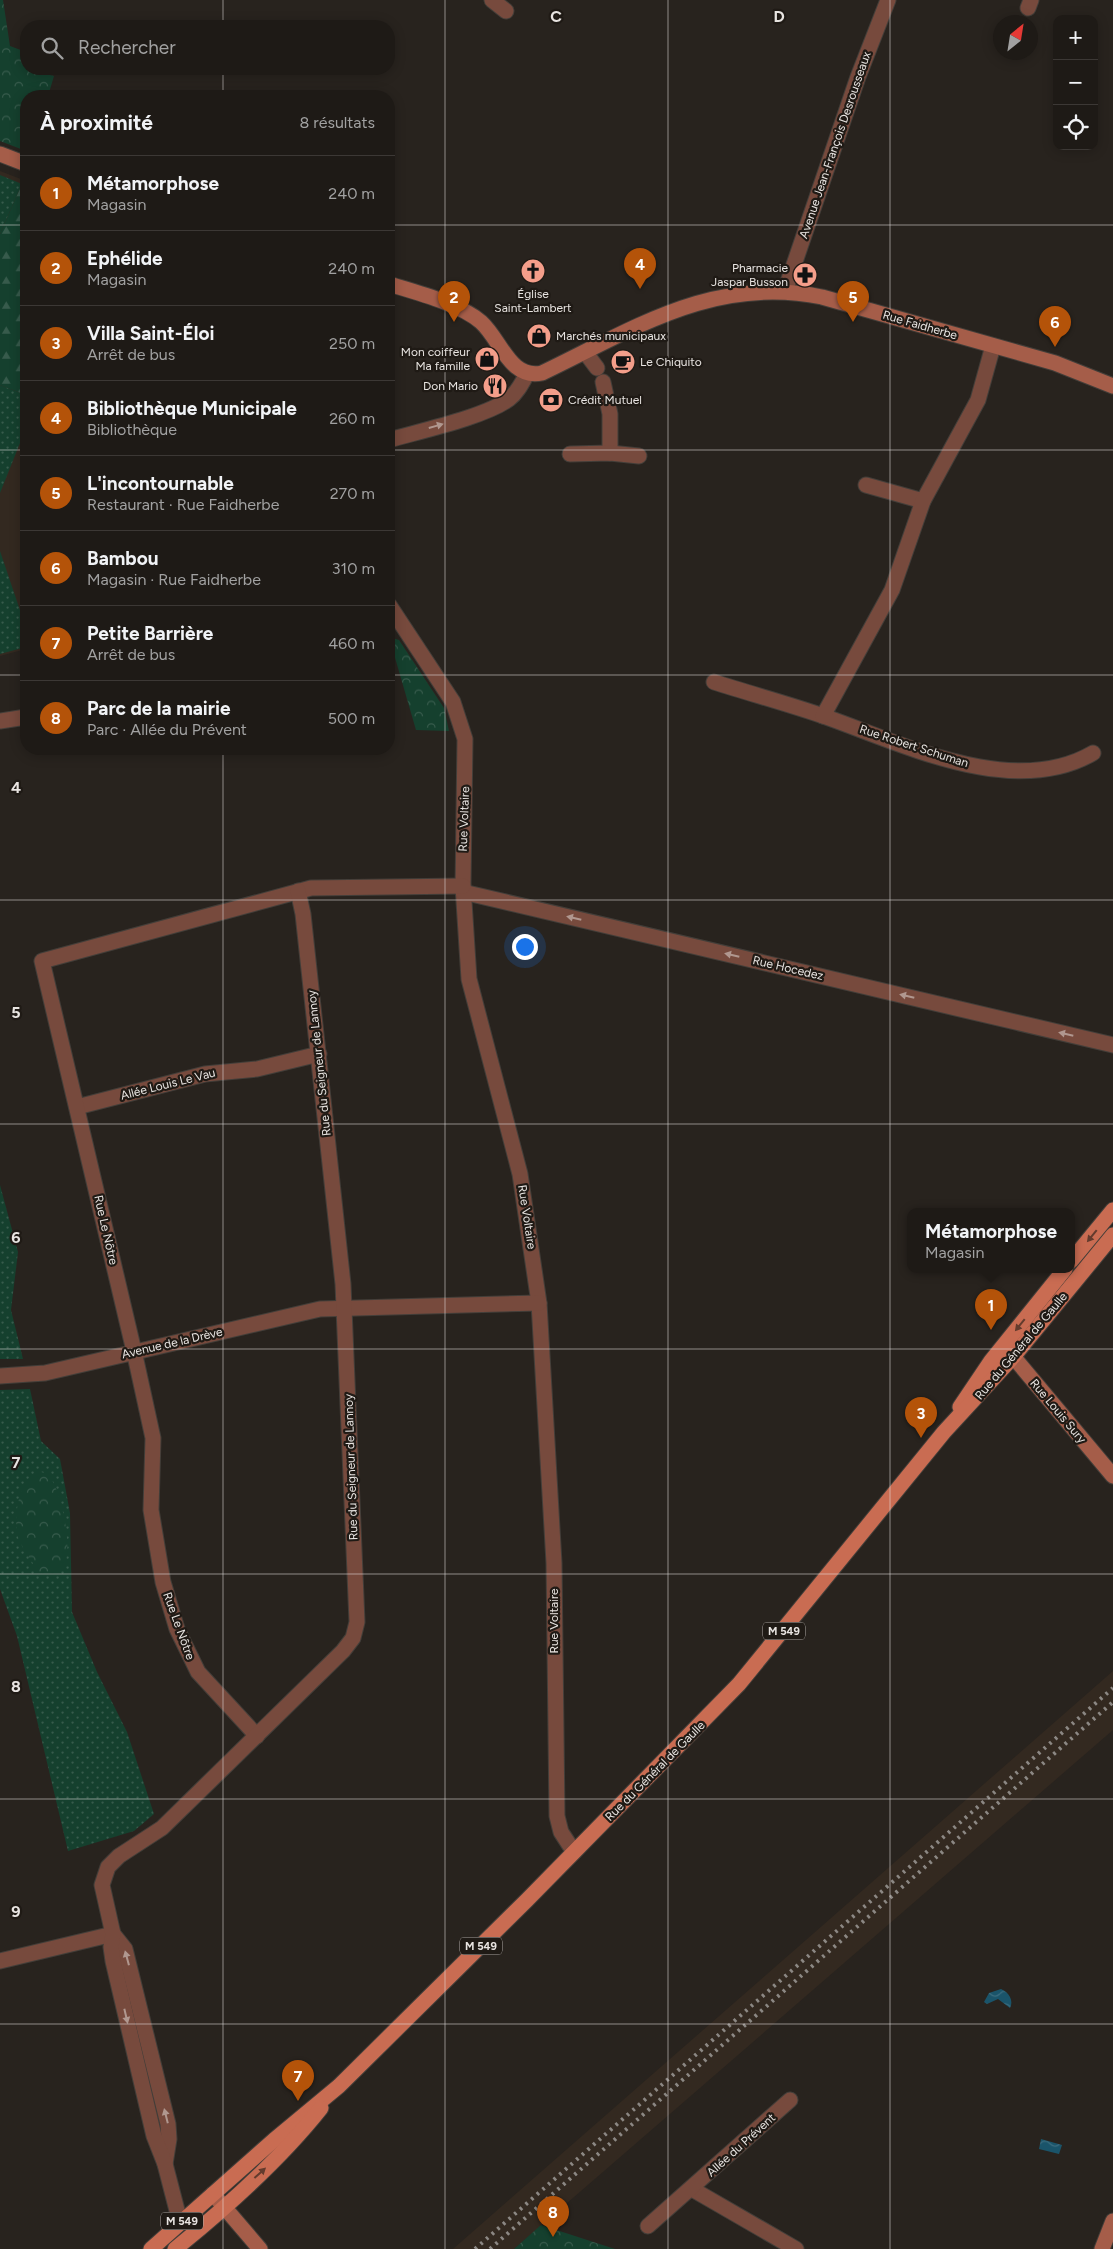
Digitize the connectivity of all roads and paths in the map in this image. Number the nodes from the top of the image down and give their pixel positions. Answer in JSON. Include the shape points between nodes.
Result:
{"nodes":[{"id":1,"x":492,"y":0,"type":"edge"},
{"id":2,"x":888,"y":0,"type":"edge"},
{"id":3,"x":506,"y":11,"type":"dead end"},
{"id":4,"x":0,"y":154,"type":"edge"},
{"id":5,"x":20,"y":162,"type":"edge"},
{"id":6,"x":395,"y":286,"type":"edge"},
{"id":7,"x":785,"y":291,"type":"junction"},
{"id":8,"x":993,"y":346,"type":"junction"},
{"id":9,"x":585,"y":352,"type":"junction"},
{"id":10,"x":596,"y":368,"type":"dead end"},
{"id":11,"x":527,"y":374,"type":"junction"},
{"id":12,"x":604,"y":382,"type":"dead end"},
{"id":13,"x":1113,"y":386,"type":"edge"},
{"id":14,"x":395,"y":438,"type":"edge"},
{"id":15,"x":610,"y":453,"type":"junction"},
{"id":16,"x":570,"y":454,"type":"dead end"},
{"id":17,"x":639,"y":456,"type":"dead end"},
{"id":18,"x":866,"y":485,"type":"dead end"},
{"id":19,"x":923,"y":501,"type":"junction"},
{"id":20,"x":395,"y":623,"type":"edge"},
{"id":21,"x":714,"y":682,"type":"dead end"},
{"id":22,"x":823,"y":716,"type":"junction"},
{"id":23,"x":20,"y":718,"type":"edge"},
{"id":24,"x":0,"y":721,"type":"edge"},
{"id":25,"x":1094,"y":753,"type":"dead end"},
{"id":26,"x":463,"y":889,"type":"junction"},
{"id":27,"x":298,"y":892,"type":"junction"},
{"id":28,"x":1113,"y":1045,"type":"edge"},
{"id":29,"x":319,"y":1054,"type":"junction"},
{"id":30,"x":77,"y":1107,"type":"junction"},
{"id":31,"x":1113,"y":1210,"type":"edge"},
{"id":32,"x":1113,"y":1234,"type":"edge"},
{"id":33,"x":1075,"y":1257,"type":"edge"},
{"id":34,"x":1062,"y":1273,"type":"edge"},
{"id":35,"x":539,"y":1303,"type":"junction"},
{"id":36,"x":344,"y":1306,"type":"junction"},
{"id":37,"x":134,"y":1351,"type":"junction"},
{"id":38,"x":1008,"y":1351,"type":"junction"},
{"id":39,"x":0,"y":1376,"type":"edge"},
{"id":40,"x":1113,"y":1476,"type":"edge"},
{"id":41,"x":257,"y":1736,"type":"junction"},
{"id":42,"x":574,"y":1852,"type":"junction"},
{"id":43,"x":113,"y":1934,"type":"junction"},
{"id":44,"x":0,"y":1961,"type":"edge"},
{"id":45,"x":339,"y":2086,"type":"junction"},
{"id":46,"x":790,"y":2100,"type":"dead end"},
{"id":47,"x":692,"y":2189,"type":"junction"},
{"id":48,"x":213,"y":2194,"type":"junction"},
{"id":49,"x":224,"y":2206,"type":"junction"},
{"id":50,"x":1113,"y":2221,"type":"edge"},
{"id":51,"x":180,"y":2222,"type":"junction"},
{"id":52,"x":648,"y":2226,"type":"dead end"},
{"id":53,"x":180,"y":2244,"type":"edge"},
{"id":54,"x":151,"y":2249,"type":"edge"},
{"id":55,"x":260,"y":2249,"type":"edge"},
{"id":56,"x":796,"y":2249,"type":"edge"},
{"id":57,"x":1102,"y":2249,"type":"edge"}],
"edges":[{"from":1,"to":3,"type":"street"},
{"from":2,"to":7,"type":"street","name":"Avenue Jean-François Desrousseaux","via":[[858,77]]},
{"from":4,"to":5,"type":"street"},
{"from":6,"to":11,"type":"street","via":[[451,306],[480,321],[510,361]]},
{"from":7,"to":8,"type":"street","name":"Rue Faidherbe","via":[[822,297]]},
{"from":7,"to":9,"type":"street","name":"Rue Faidherbe","via":[[734,294],[696,302],[638,324]]},
{"from":8,"to":13,"type":"street","name":"Rue Faidherbe","via":[[1055,363]]},
{"from":8,"to":19,"type":"street","via":[[978,400]]},
{"from":9,"to":10,"type":"street"},
{"from":9,"to":11,"type":"street","name":"Rue Faidherbe","via":[[542,373]]},
{"from":14,"to":11,"type":"street","one_way":true,"via":[[502,404],[515,394]]},
{"from":12,"to":15,"type":"street","via":[[610,414]]},
{"from":15,"to":16,"type":"street"},
{"from":15,"to":17,"type":"street"},
{"from":18,"to":19,"type":"street"},
{"from":19,"to":22,"type":"street","via":[[892,590]]},
{"from":20,"to":26,"type":"street","name":"Rue Voltaire","via":[[450,697],[463,730],[466,749]]},
{"from":21,"to":22,"type":"street","name":"Rue Robert Schuman"},
{"from":22,"to":25,"type":"street","name":"Rue Robert Schuman","via":[[938,756],[990,768],[1057,768]]},
{"from":23,"to":24,"type":"street"},
{"from":26,"to":27,"type":"street","name":"Rue Hocedez","via":[[331,887]]},
{"from":28,"to":26,"type":"street","name":"Rue Hocedez","one_way":true},
{"from":26,"to":35,"type":"street","name":"Rue Voltaire","via":[[471,992],[520,1174]]},
{"from":27,"to":29,"type":"street","name":"Rue du Seigneur de Lannoy","via":[[304,914]]},
{"from":27,"to":30,"type":"street","name":"Rue Le Nôtre","via":[[42,961]]},
{"from":29,"to":30,"type":"street","name":"Allée Louis Le Vau","via":[[257,1069],[205,1074]]},
{"from":29,"to":36,"type":"street","name":"Rue du Seigneur de Lannoy"},
{"from":30,"to":37,"type":"street","name":"Rue Le Nôtre"},
{"from":31,"to":33,"type":"main road","one_way":true},
{"from":32,"to":38,"type":"main road","name":"Rue du Général de Gaulle","number":"M 549"},
{"from":34,"to":38,"type":"main road","name":"Rue du Général de Gaulle","number":"M 549","one_way":true},
{"from":35,"to":36,"type":"street","name":"Avenue de la Drève"},
{"from":35,"to":42,"type":"street","name":"Rue Voltaire","via":[[554,1563],[557,1816],[561,1832]]},
{"from":36,"to":37,"type":"street","name":"Avenue de la Drève","via":[[301,1312]]},
{"from":36,"to":41,"type":"street","name":"Rue du Seigneur de Lannoy","via":[[356,1631],[343,1651]]},
{"from":37,"to":39,"type":"street","name":"Avenue de la Drève","via":[[45,1374]]},
{"from":37,"to":41,"type":"street","name":"Rue Le Nôtre","via":[[154,1444],[151,1492],[155,1541],[173,1618],[203,1680]]},
{"from":38,"to":40,"type":"street","name":"Rue Louis Sury"},
{"from":38,"to":42,"type":"main road","name":"Rue du Général de Gaulle","number":"M 549","via":[[744,1679]]},
{"from":41,"to":43,"type":"street","name":"Rue du Seigneur de Lannoy","via":[[162,1828],[108,1867],[103,1878],[103,1893]]},
{"from":42,"to":45,"type":"main road","name":"Rue du Général de Gaulle","number":"M 549"},
{"from":43,"to":44,"type":"street"},
{"from":43,"to":51,"type":"street","name":"Rue du Seigneur de Lannoy","via":[[111,1952],[156,2144],[165,2164]]},
{"from":45,"to":48,"type":"main road","name":"Rue du Général de Gaulle","number":"M 549"},
{"from":49,"to":45,"type":"main road","name":"Rue du Général de Gaulle","number":"M 549","one_way":true,"via":[[292,2142]]},
{"from":46,"to":47,"type":"street","name":"Allée du Prévent"},
{"from":47,"to":52,"type":"street","name":"Allée du Prévent"},
{"from":47,"to":56,"type":"street"},
{"from":48,"to":49,"type":"street"},
{"from":48,"to":51,"type":"main road","name":"Rue du Général de Gaulle","number":"M 549"},
{"from":49,"to":53,"type":"main road","name":"Rue du Général de Gaulle","number":"M 549"},
{"from":49,"to":55,"type":"street"},
{"from":50,"to":57,"type":"street"},
{"from":51,"to":53,"type":"main road"},
{"from":51,"to":54,"type":"main road","name":"Rue du Général de Gaulle","number":"M 549"}]}
